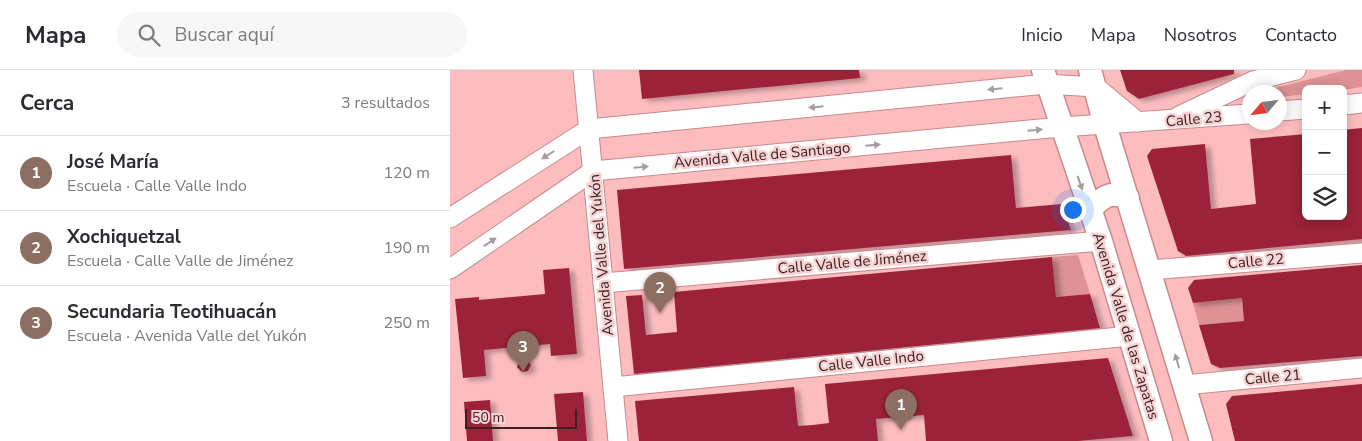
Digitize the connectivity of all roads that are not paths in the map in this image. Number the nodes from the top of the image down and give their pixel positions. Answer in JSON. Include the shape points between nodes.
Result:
{"nodes":[{"id":1,"x":583,"y":70,"type":"edge"},
{"id":2,"x":1296,"y":70,"type":"edge"},
{"id":3,"x":1044,"y":77,"type":"edge"},
{"id":4,"x":1093,"y":78,"type":"edge"},
{"id":5,"x":1362,"y":104,"type":"edge"},
{"id":6,"x":1347,"y":105,"type":"edge"},
{"id":7,"x":1302,"y":108,"type":"edge"},
{"id":8,"x":1287,"y":110,"type":"edge"},
{"id":9,"x":1242,"y":115,"type":"edge"},
{"id":10,"x":1166,"y":121,"type":"junction"},
{"id":11,"x":1138,"y":122,"type":"junction"},
{"id":12,"x":1105,"y":125,"type":"junction"},
{"id":13,"x":1061,"y":127,"type":"junction"},
{"id":14,"x":589,"y":129,"type":"junction"},
{"id":15,"x":593,"y":171,"type":"junction"},
{"id":16,"x":1128,"y":198,"type":"junction"},
{"id":17,"x":1090,"y":210,"type":"junction"},
{"id":18,"x":450,"y":218,"type":"edge"},
{"id":19,"x":1100,"y":241,"type":"junction"},
{"id":20,"x":1362,"y":252,"type":"edge"},
{"id":21,"x":450,"y":269,"type":"edge"},
{"id":22,"x":1150,"y":270,"type":"junction"},
{"id":23,"x":603,"y":282,"type":"junction"},
{"id":24,"x":1130,"y":336,"type":"junction"},
{"id":25,"x":1362,"y":368,"type":"edge"},
{"id":26,"x":1184,"y":385,"type":"junction"},
{"id":27,"x":613,"y":386,"type":"junction"},
{"id":28,"x":618,"y":441,"type":"edge"},
{"id":29,"x":1161,"y":441,"type":"edge"},
{"id":30,"x":1201,"y":441,"type":"edge"}],
"edges":[{"from":1,"to":14,"type":"street","name":"Avenida Valle del Yukón"},
{"from":2,"to":10,"type":"street","via":[[1253,82]]},
{"from":3,"to":4,"type":"street"},
{"from":3,"to":13,"type":"main road","name":"Avenida Valle de las Zapatas"},
{"from":3,"to":14,"type":"street","one_way":true},
{"from":4,"to":11,"type":"street"},
{"from":4,"to":12,"type":"main road"},
{"from":5,"to":6,"type":"street"},
{"from":7,"to":8,"type":"street"},
{"from":9,"to":10,"type":"street","name":"Calle 23"},
{"from":10,"to":11,"type":"street","name":"Calle 23"},
{"from":11,"to":12,"type":"street","name":"Calle 23"},
{"from":12,"to":13,"type":"street","name":"Avenida Valle de Santiago"},
{"from":12,"to":16,"type":"main road"},
{"from":15,"to":13,"type":"street","name":"Avenida Valle de Santiago","one_way":true},
{"from":13,"to":17,"type":"main road","name":"Avenida Valle de las Zapatas","one_way":true},
{"from":14,"to":15,"type":"street","name":"Avenida Valle del Yukón"},
{"from":14,"to":18,"type":"street","one_way":true},
{"from":21,"to":15,"type":"street","name":"Avenida Valle de Santiago","one_way":true},
{"from":15,"to":23,"type":"street","name":"Avenida Valle del Yukón"},
{"from":16,"to":17,"type":"main road","via":[[1110,194]]},
{"from":16,"to":22,"type":"main road"},
{"from":17,"to":19,"type":"main road","name":"Avenida Valle de las Zapatas"},
{"from":19,"to":23,"type":"street","name":"Calle Valle de Jiménez"},
{"from":19,"to":24,"type":"main road","name":"Avenida Valle de las Zapatas"},
{"from":20,"to":22,"type":"street","name":"Calle 22"},
{"from":26,"to":22,"type":"main road","one_way":true},
{"from":23,"to":27,"type":"street","name":"Avenida Valle del Yukón"},
{"from":24,"to":27,"type":"street","name":"Calle Valle Indo"},
{"from":24,"to":29,"type":"main road","name":"Avenida Valle de las Zapatas"},
{"from":25,"to":26,"type":"street","name":"Calle 21"},
{"from":26,"to":30,"type":"main road"},
{"from":27,"to":28,"type":"street","name":"Avenida Valle del Yukón"}]}
